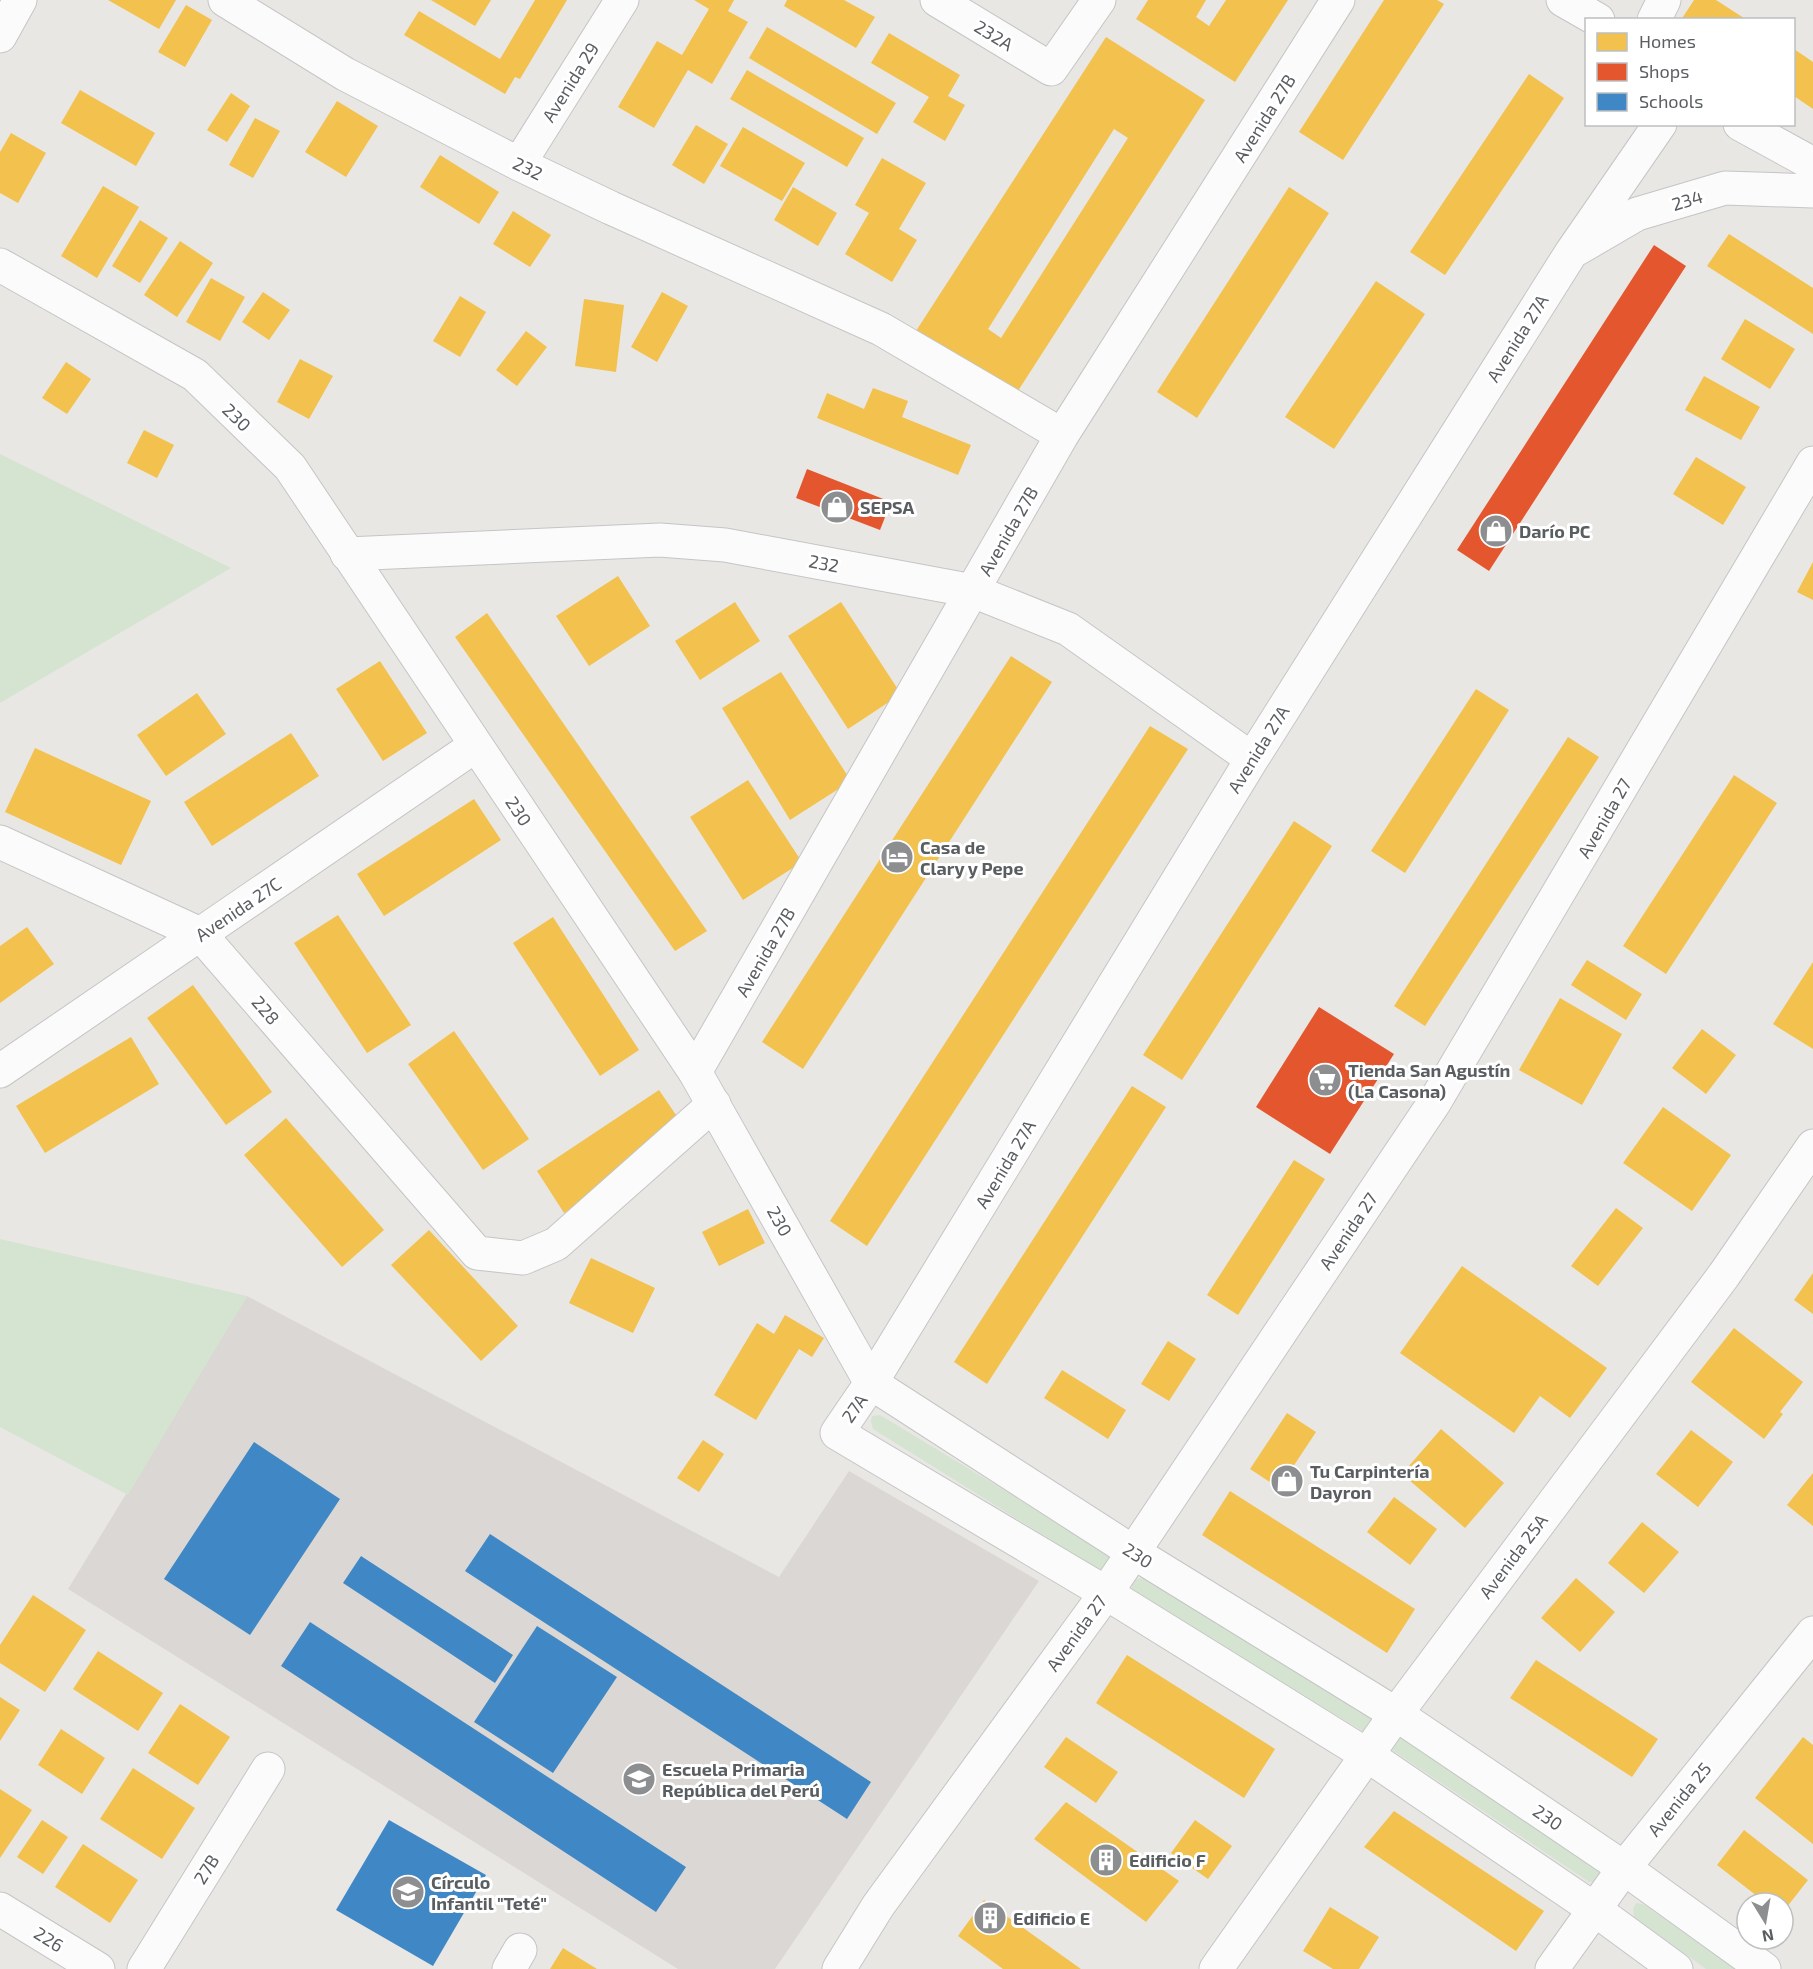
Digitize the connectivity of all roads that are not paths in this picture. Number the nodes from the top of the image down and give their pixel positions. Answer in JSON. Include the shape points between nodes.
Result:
{"nodes":[{"id":1,"x":20,"y":0,"type":"edge"},
{"id":2,"x":225,"y":0,"type":"edge"},
{"id":3,"x":622,"y":0,"type":"edge"},
{"id":4,"x":937,"y":0,"type":"edge"},
{"id":5,"x":1099,"y":0,"type":"edge"},
{"id":6,"x":1338,"y":0,"type":"edge"},
{"id":7,"x":1563,"y":0,"type":"edge"},
{"id":8,"x":1664,"y":0,"type":"edge"},
{"id":9,"x":1594,"y":18,"type":"edge"},
{"id":10,"x":1655,"y":18,"type":"edge"},
{"id":11,"x":0,"y":36,"type":"edge"},
{"id":12,"x":1659,"y":126,"type":"edge"},
{"id":13,"x":1744,"y":126,"type":"edge"},
{"id":14,"x":519,"y":164,"type":"junction"},
{"id":15,"x":1813,"y":164,"type":"edge"},
{"id":16,"x":1813,"y":191,"type":"edge"},
{"id":17,"x":1571,"y":253,"type":"junction"},
{"id":18,"x":0,"y":265,"type":"edge"},
{"id":19,"x":1062,"y":435,"type":"junction"},
{"id":20,"x":1813,"y":463,"type":"edge"},
{"id":21,"x":347,"y":554,"type":"junction"},
{"id":22,"x":973,"y":591,"type":"junction"},
{"id":23,"x":475,"y":746,"type":"junction"},
{"id":24,"x":1252,"y":759,"type":"junction"},
{"id":25,"x":0,"y":842,"type":"edge"},
{"id":26,"x":200,"y":934,"type":"junction"},
{"id":27,"x":0,"y":1071,"type":"edge"},
{"id":28,"x":695,"y":1072,"type":"junction"},
{"id":29,"x":714,"y":1104,"type":"junction"},
{"id":30,"x":1813,"y":1146,"type":"edge"},
{"id":31,"x":871,"y":1383,"type":"junction"},
{"id":32,"x":1133,"y":1552,"type":"junction"},
{"id":33,"x":1106,"y":1593,"type":"junction"},
{"id":34,"x":1813,"y":1633,"type":"edge"},
{"id":35,"x":1396,"y":1714,"type":"junction"},
{"id":36,"x":1367,"y":1755,"type":"junction"},
{"id":37,"x":267,"y":1769,"type":"dead end"},
{"id":38,"x":1624,"y":1868,"type":"junction"},
{"id":39,"x":0,"y":1908,"type":"edge"},
{"id":40,"x":1594,"y":1909,"type":"junction"},
{"id":41,"x":98,"y":1969,"type":"edge"},
{"id":42,"x":144,"y":1969,"type":"edge"},
{"id":43,"x":839,"y":1969,"type":"edge"},
{"id":44,"x":1216,"y":1969,"type":"edge"},
{"id":45,"x":1552,"y":1969,"type":"edge"},
{"id":46,"x":1676,"y":1969,"type":"edge"},
{"id":47,"x":1764,"y":1969,"type":"edge"}],
"edges":[{"from":1,"to":11,"type":"street"},
{"from":2,"to":14,"type":"street","name":"232","via":[[345,74]]},
{"from":3,"to":14,"type":"street","name":"Avenida 29"},
{"from":4,"to":5,"type":"street","name":"232A","via":[[1051,69]]},
{"from":6,"to":19,"type":"street","name":"Avenida 27B"},
{"from":7,"to":9,"type":"street"},
{"from":8,"to":10,"type":"street"},
{"from":12,"to":17,"type":"street","name":"Avenida 27A"},
{"from":13,"to":15,"type":"street"},
{"from":14,"to":19,"type":"street","name":"232","via":[[881,329]]},
{"from":16,"to":17,"type":"street","name":"234","via":[[1725,188],[1637,214]]},
{"from":17,"to":24,"type":"street","name":"Avenida 27A"},
{"from":18,"to":21,"type":"street","name":"230","via":[[195,375],[290,467]]},
{"from":19,"to":22,"type":"street","name":"Avenida 27B"},
{"from":20,"to":32,"type":"street","name":"Avenida 27","via":[[1434,1103]]},
{"from":21,"to":22,"type":"street","name":"232","via":[[660,540],[725,545]]},
{"from":21,"to":23,"type":"street","name":"230"},
{"from":22,"to":24,"type":"street","name":"232","via":[[1068,629]]},
{"from":22,"to":28,"type":"street","name":"Avenida 27B"},
{"from":23,"to":26,"type":"street","name":"Avenida 27C"},
{"from":23,"to":28,"type":"street","name":"230"},
{"from":24,"to":31,"type":"street","name":"Avenida 27A"},
{"from":25,"to":26,"type":"street","name":"228"},
{"from":26,"to":27,"type":"street","name":"Avenida 27C"},
{"from":26,"to":29,"type":"street","name":"228","via":[[477,1253],[523,1258],[556,1244]]},
{"from":28,"to":29,"type":"street","name":"230"},
{"from":29,"to":31,"type":"street","name":"230"},
{"from":30,"to":35,"type":"street","name":"Avenida 25A","via":[[1717,1284]]},
{"from":31,"to":32,"type":"street","name":"230"},
{"from":31,"to":33,"type":"street","name":"27A","via":[[837,1432]]},
{"from":32,"to":33,"type":"street","name":"Avenida 27"},
{"from":32,"to":35,"type":"street","name":"230"},
{"from":33,"to":36,"type":"street"},
{"from":33,"to":43,"type":"street","name":"Avenida 27","via":[[878,1906]]},
{"from":34,"to":38,"type":"street","name":"Avenida 25"},
{"from":35,"to":36,"type":"street","name":"Avenida 25A"},
{"from":35,"to":38,"type":"street","name":"230"},
{"from":36,"to":40,"type":"street"},
{"from":36,"to":44,"type":"street","name":"Avenida 25A"},
{"from":37,"to":42,"type":"street","name":"27B"},
{"from":38,"to":40,"type":"street","name":"Avenida 25"},
{"from":38,"to":47,"type":"street","name":"230"},
{"from":39,"to":41,"type":"street","name":"226"},
{"from":40,"to":45,"type":"street","name":"Avenida 25"},
{"from":40,"to":46,"type":"street"}]}
